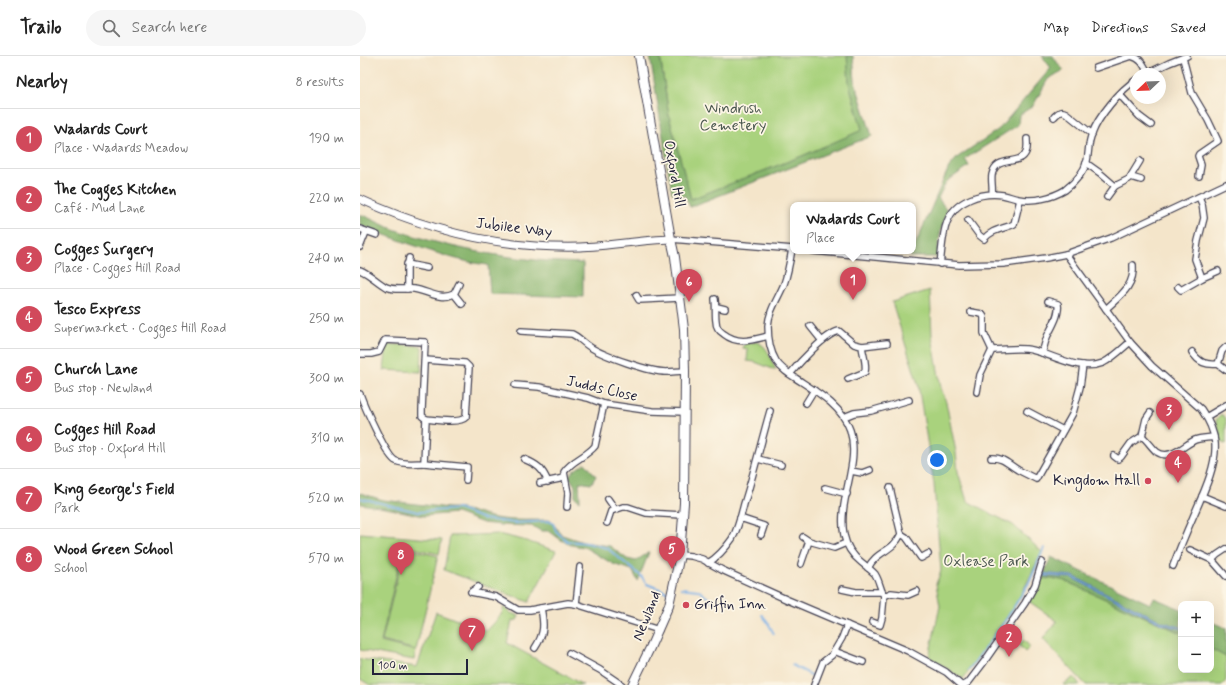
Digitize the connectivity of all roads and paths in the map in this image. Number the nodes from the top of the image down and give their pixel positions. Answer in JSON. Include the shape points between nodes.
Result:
{"nodes":[{"id":1,"x":639,"y":56,"type":"edge"},
{"id":2,"x":1185,"y":57,"type":"edge"},
{"id":3,"x":1138,"y":58,"type":"edge"},
{"id":4,"x":1096,"y":68,"type":"dead end"},
{"id":5,"x":1145,"y":68,"type":"edge"},
{"id":6,"x":1159,"y":68,"type":"edge"},
{"id":7,"x":1130,"y":85,"type":"edge"},
{"id":8,"x":1120,"y":95,"type":"junction"},
{"id":9,"x":1054,"y":117,"type":"dead end"},
{"id":10,"x":1151,"y":125,"type":"dead end"},
{"id":11,"x":1092,"y":134,"type":"junction"},
{"id":12,"x":1027,"y":139,"type":"dead end"},
{"id":13,"x":1140,"y":161,"type":"dead end"},
{"id":14,"x":1086,"y":163,"type":"junction"},
{"id":15,"x":1199,"y":176,"type":"dead end"},
{"id":16,"x":1131,"y":177,"type":"junction"},
{"id":17,"x":1140,"y":180,"type":"dead end"},
{"id":18,"x":1226,"y":184,"type":"edge"},
{"id":19,"x":1115,"y":186,"type":"junction"},
{"id":20,"x":992,"y":194,"type":"junction"},
{"id":21,"x":1107,"y":197,"type":"dead end"},
{"id":22,"x":1199,"y":197,"type":"junction"},
{"id":23,"x":360,"y":199,"type":"edge"},
{"id":24,"x":1020,"y":200,"type":"junction"},
{"id":25,"x":968,"y":220,"type":"dead end"},
{"id":26,"x":360,"y":229,"type":"edge"},
{"id":27,"x":366,"y":232,"type":"junction"},
{"id":28,"x":377,"y":235,"type":"dead end"},
{"id":29,"x":670,"y":239,"type":"junction"},
{"id":30,"x":360,"y":247,"type":"edge"},
{"id":31,"x":790,"y":249,"type":"edge"},
{"id":32,"x":792,"y":254,"type":"edge"},
{"id":33,"x":843,"y":254,"type":"edge"},
{"id":34,"x":1066,"y":254,"type":"junction"},
{"id":35,"x":409,"y":258,"type":"dead end"},
{"id":36,"x":408,"y":264,"type":"junction"},
{"id":37,"x":940,"y":264,"type":"junction"},
{"id":38,"x":1133,"y":265,"type":"dead end"},
{"id":39,"x":428,"y":268,"type":"dead end"},
{"id":40,"x":360,"y":270,"type":"edge"},
{"id":41,"x":1218,"y":271,"type":"dead end"},
{"id":42,"x":1202,"y":278,"type":"junction"},
{"id":43,"x":459,"y":284,"type":"dead end"},
{"id":44,"x":1178,"y":287,"type":"dead end"},
{"id":45,"x":407,"y":289,"type":"junction"},
{"id":46,"x":454,"y":294,"type":"junction"},
{"id":47,"x":636,"y":295,"type":"dead end"},
{"id":48,"x":680,"y":298,"type":"junction"},
{"id":49,"x":715,"y":299,"type":"dead end"},
{"id":50,"x":1048,"y":301,"type":"dead end"},
{"id":51,"x":462,"y":304,"type":"dead end"},
{"id":52,"x":717,"y":307,"type":"junction"},
{"id":53,"x":725,"y":309,"type":"dead end"},
{"id":54,"x":1106,"y":309,"type":"junction"},
{"id":55,"x":971,"y":312,"type":"dead end"},
{"id":56,"x":810,"y":326,"type":"dead end"},
{"id":57,"x":520,"y":331,"type":"dead end"},
{"id":58,"x":768,"y":336,"type":"junction"},
{"id":59,"x":822,"y":341,"type":"junction"},
{"id":60,"x":1130,"y":342,"type":"junction"},
{"id":61,"x":887,"y":343,"type":"dead end"},
{"id":62,"x":862,"y":346,"type":"junction"},
{"id":63,"x":1226,"y":347,"type":"edge"},
{"id":64,"x":992,"y":350,"type":"junction"},
{"id":65,"x":1192,"y":352,"type":"dead end"},
{"id":66,"x":1042,"y":353,"type":"junction"},
{"id":67,"x":360,"y":354,"type":"edge"},
{"id":68,"x":425,"y":360,"type":"junction"},
{"id":69,"x":1218,"y":364,"type":"junction"},
{"id":70,"x":1083,"y":365,"type":"junction"},
{"id":71,"x":1226,"y":370,"type":"edge"},
{"id":72,"x":685,"y":371,"type":"junction"},
{"id":73,"x":790,"y":374,"type":"junction"},
{"id":74,"x":848,"y":379,"type":"dead end"},
{"id":75,"x":515,"y":385,"type":"dead end"},
{"id":76,"x":814,"y":390,"type":"junction"},
{"id":77,"x":977,"y":392,"type":"dead end"},
{"id":78,"x":360,"y":394,"type":"edge"},
{"id":79,"x":909,"y":400,"type":"dead end"},
{"id":80,"x":806,"y":403,"type":"dead end"},
{"id":81,"x":604,"y":404,"type":"junction"},
{"id":82,"x":1226,"y":404,"type":"edge"},
{"id":83,"x":770,"y":411,"type":"dead end"},
{"id":84,"x":1027,"y":411,"type":"dead end"},
{"id":85,"x":685,"y":412,"type":"junction"},
{"id":86,"x":1150,"y":413,"type":"dead end"},
{"id":87,"x":844,"y":417,"type":"junction"},
{"id":88,"x":1206,"y":417,"type":"junction"},
{"id":89,"x":426,"y":419,"type":"junction"},
{"id":90,"x":1063,"y":430,"type":"junction"},
{"id":91,"x":1142,"y":436,"type":"junction"},
{"id":92,"x":1214,"y":437,"type":"junction"},
{"id":93,"x":1114,"y":456,"type":"dead end"},
{"id":94,"x":991,"y":458,"type":"dead end"},
{"id":95,"x":524,"y":459,"type":"dead end"},
{"id":96,"x":758,"y":459,"type":"junction"},
{"id":97,"x":424,"y":463,"type":"junction"},
{"id":98,"x":781,"y":465,"type":"dead end"},
{"id":99,"x":870,"y":470,"type":"dead end"},
{"id":100,"x":851,"y":471,"type":"junction"},
{"id":101,"x":564,"y":478,"type":"junction"},
{"id":102,"x":466,"y":480,"type":"dead end"},
{"id":103,"x":548,"y":482,"type":"junction"},
{"id":104,"x":540,"y":483,"type":"dead end"},
{"id":105,"x":824,"y":488,"type":"dead end"},
{"id":106,"x":890,"y":488,"type":"dead end"},
{"id":107,"x":847,"y":494,"type":"junction"},
{"id":108,"x":1202,"y":496,"type":"junction"},
{"id":109,"x":608,"y":499,"type":"dead end"},
{"id":110,"x":1226,"y":506,"type":"edge"},
{"id":111,"x":567,"y":507,"type":"dead end"},
{"id":112,"x":615,"y":509,"type":"junction"},
{"id":113,"x":682,"y":515,"type":"junction"},
{"id":114,"x":740,"y":518,"type":"junction"},
{"id":115,"x":607,"y":523,"type":"dead end"},
{"id":116,"x":901,"y":534,"type":"junction"},
{"id":117,"x":762,"y":535,"type":"dead end"},
{"id":118,"x":803,"y":537,"type":"dead end"},
{"id":119,"x":809,"y":541,"type":"junction"},
{"id":120,"x":846,"y":543,"type":"junction"},
{"id":121,"x":1226,"y":549,"type":"edge"},
{"id":122,"x":1190,"y":550,"type":"dead end"},
{"id":123,"x":928,"y":554,"type":"dead end"},
{"id":124,"x":680,"y":555,"type":"junction"},
{"id":125,"x":1212,"y":560,"type":"junction"},
{"id":126,"x":1042,"y":562,"type":"dead end"},
{"id":127,"x":708,"y":563,"type":"junction"},
{"id":128,"x":801,"y":564,"type":"dead end"},
{"id":129,"x":1173,"y":566,"type":"dead end"},
{"id":130,"x":580,"y":567,"type":"dead end"},
{"id":131,"x":868,"y":568,"type":"junction"},
{"id":132,"x":1226,"y":576,"type":"edge"},
{"id":133,"x":478,"y":587,"type":"dead end"},
{"id":134,"x":842,"y":589,"type":"dead end"},
{"id":135,"x":917,"y":591,"type":"dead end"},
{"id":136,"x":883,"y":594,"type":"junction"},
{"id":137,"x":576,"y":604,"type":"junction"},
{"id":138,"x":541,"y":608,"type":"junction"},
{"id":139,"x":872,"y":622,"type":"dead end"},
{"id":140,"x":847,"y":625,"type":"junction"},
{"id":141,"x":659,"y":630,"type":"junction"},
{"id":142,"x":535,"y":648,"type":"dead end"},
{"id":143,"x":834,"y":650,"type":"junction"},
{"id":144,"x":569,"y":653,"type":"dead end"},
{"id":145,"x":863,"y":662,"type":"dead end"},
{"id":146,"x":622,"y":685,"type":"edge"},
{"id":147,"x":632,"y":685,"type":"edge"},
{"id":148,"x":814,"y":685,"type":"edge"},
{"id":149,"x":963,"y":685,"type":"edge"}],
"edges":[{"from":1,"to":29,"type":"main road","name":"Oxford Hill"},
{"from":2,"to":6,"type":"street"},
{"from":2,"to":15,"type":"street","via":[[1192,92],[1218,141],[1199,154]]},
{"from":3,"to":4,"type":"street","via":[[1131,56]]},
{"from":3,"to":5,"type":"street"},
{"from":7,"to":8,"type":"street"},
{"from":8,"to":10,"type":"street"},
{"from":8,"to":11,"type":"street"},
{"from":9,"to":11,"type":"street","via":[[1062,111]]},
{"from":11,"to":14,"type":"street"},
{"from":12,"to":20,"type":"street","via":[[1027,150],[1024,155],[1015,160],[1004,161],[996,167],[992,175]]},
{"from":13,"to":16,"type":"street"},
{"from":14,"to":19,"type":"street"},
{"from":14,"to":24,"type":"street","via":[[1075,181],[1058,194],[1035,200]]},
{"from":16,"to":17,"type":"street"},
{"from":16,"to":19,"type":"street"},
{"from":18,"to":22,"type":"street"},
{"from":19,"to":21,"type":"street"},
{"from":20,"to":24,"type":"street"},
{"from":20,"to":37,"type":"street","via":[[962,203],[949,217]]},
{"from":22,"to":34,"type":"street","via":[[1111,238]]},
{"from":22,"to":42,"type":"street","via":[[1204,218],[1195,259]]},
{"from":23,"to":29,"type":"street","name":"Jubilee Way","via":[[440,229],[487,240],[579,247]]},
{"from":24,"to":25,"type":"street","via":[[1014,224],[994,231],[984,239]]},
{"from":26,"to":27,"type":"street"},
{"from":27,"to":28,"type":"street"},
{"from":27,"to":30,"type":"street"},
{"from":29,"to":31,"type":"street"},
{"from":29,"to":48,"type":"main road","name":"Oxford Hill"},
{"from":32,"to":58,"type":"street","via":[[786,279],[771,310]]},
{"from":33,"to":37,"type":"street"},
{"from":34,"to":37,"type":"street","via":[[1003,264]]},
{"from":34,"to":54,"type":"street"},
{"from":35,"to":36,"type":"street"},
{"from":36,"to":39,"type":"street"},
{"from":36,"to":45,"type":"street"},
{"from":38,"to":54,"type":"street","via":[[1126,291]]},
{"from":40,"to":45,"type":"street","via":[[388,288]]},
{"from":41,"to":42,"type":"street"},
{"from":42,"to":44,"type":"street","via":[[1181,290]]},
{"from":43,"to":46,"type":"street"},
{"from":45,"to":46,"type":"street","via":[[444,297]]},
{"from":46,"to":51,"type":"street"},
{"from":47,"to":48,"type":"street","via":[[639,300]]},
{"from":48,"to":72,"type":"main road","name":"Oxford Hill"},
{"from":49,"to":52,"type":"street"},
{"from":50,"to":66,"type":"street","via":[[1058,304],[1059,308]]},
{"from":52,"to":53,"type":"street"},
{"from":52,"to":58,"type":"street","via":[[717,326],[730,339],[739,342]]},
{"from":54,"to":60,"type":"street"},
{"from":55,"to":64,"type":"street","via":[[982,314],[984,317],[984,333]]},
{"from":56,"to":59,"type":"street"},
{"from":57,"to":72,"type":"street","via":[[572,334],[589,347],[608,356],[658,371]]},
{"from":58,"to":73,"type":"street","via":[[777,363]]},
{"from":59,"to":62,"type":"street","via":[[839,331],[846,339]]},
{"from":59,"to":73,"type":"street"},
{"from":60,"to":70,"type":"street","via":[[1109,360]]},
{"from":60,"to":88,"type":"street","via":[[1152,366],[1193,401]]},
{"from":61,"to":62,"type":"street"},
{"from":62,"to":74,"type":"street","via":[[867,364],[865,372]]},
{"from":63,"to":69,"type":"street"},
{"from":64,"to":66,"type":"street","via":[[1015,349]]},
{"from":64,"to":77,"type":"street","via":[[980,376]]},
{"from":65,"to":69,"type":"street","via":[[1206,365]]},
{"from":66,"to":70,"type":"street"},
{"from":67,"to":68,"type":"street","via":[[379,352],[385,340],[425,342]]},
{"from":68,"to":89,"type":"street","via":[[422,416]]},
{"from":68,"to":89,"type":"street","via":[[466,363],[469,367],[465,419]]},
{"from":69,"to":71,"type":"street"},
{"from":70,"to":90,"type":"street","via":[[1076,404]]},
{"from":72,"to":85,"type":"main road","name":"Oxford Hill"},
{"from":73,"to":76,"type":"street"},
{"from":75,"to":81,"type":"street","name":"Judds Close","via":[[539,387]]},
{"from":76,"to":80,"type":"street"},
{"from":76,"to":87,"type":"street"},
{"from":78,"to":97,"type":"street","via":[[392,459]]},
{"from":79,"to":87,"type":"street"},
{"from":81,"to":85,"type":"street","name":"Judds Close","via":[[652,412]]},
{"from":81,"to":101,"type":"street","via":[[595,446],[568,466]]},
{"from":82,"to":88,"type":"street"},
{"from":83,"to":96,"type":"street"},
{"from":84,"to":90,"type":"street"},
{"from":85,"to":113,"type":"main road","name":"Oxford Hill"},
{"from":86,"to":91,"type":"street"},
{"from":87,"to":100,"type":"street","via":[[852,436]]},
{"from":88,"to":92,"type":"street"},
{"from":89,"to":97,"type":"street"},
{"from":90,"to":94,"type":"street","via":[[1036,479],[1002,459]]},
{"from":91,"to":92,"type":"street","via":[[1157,452],[1167,455],[1197,439]]},
{"from":91,"to":93,"type":"street","via":[[1131,443],[1121,457],[1118,459]]},
{"from":92,"to":108,"type":"street","via":[[1214,460]]},
{"from":95,"to":103,"type":"street","via":[[537,464]]},
{"from":96,"to":98,"type":"street"},
{"from":96,"to":114,"type":"street"},
{"from":97,"to":102,"type":"street","via":[[468,464]]},
{"from":99,"to":100,"type":"street"},
{"from":100,"to":107,"type":"street"},
{"from":101,"to":103,"type":"street"},
{"from":101,"to":111,"type":"street","via":[[568,493]]},
{"from":103,"to":104,"type":"street"},
{"from":105,"to":107,"type":"street"},
{"from":106,"to":116,"type":"street"},
{"from":107,"to":120,"type":"street","via":[[843,514]]},
{"from":108,"to":110,"type":"street"},
{"from":108,"to":129,"type":"street"},
{"from":109,"to":112,"type":"street"},
{"from":112,"to":113,"type":"street","via":[[628,507],[646,513]]},
{"from":112,"to":115,"type":"street","via":[[611,511]]},
{"from":113,"to":124,"type":"main road","name":"Oxford Hill"},
{"from":114,"to":117,"type":"street","via":[[764,526]]},
{"from":114,"to":127,"type":"street","via":[[732,538],[717,558]]},
{"from":116,"to":123,"type":"street","via":[[921,558]]},
{"from":116,"to":131,"type":"street","via":[[894,545],[874,559]]},
{"from":118,"to":119,"type":"street"},
{"from":119,"to":120,"type":"street","via":[[834,548]]},
{"from":119,"to":128,"type":"street"},
{"from":120,"to":131,"type":"street"},
{"from":121,"to":125,"type":"street"},
{"from":122,"to":125,"type":"street"},
{"from":124,"to":127,"type":"street","via":[[702,559]]},
{"from":124,"to":141,"type":"main road","name":"Newland","via":[[669,605]]},
{"from":125,"to":132,"type":"street"},
{"from":126,"to":149,"type":"street","via":[[1025,603],[984,662]]},
{"from":127,"to":140,"type":"street"},
{"from":130,"to":137,"type":"street"},
{"from":131,"to":136,"type":"street","via":[[879,581]]},
{"from":133,"to":138,"type":"street","via":[[471,592],[496,597],[518,610]]},
{"from":134,"to":136,"type":"street"},
{"from":135,"to":136,"type":"street","via":[[908,595]]},
{"from":136,"to":139,"type":"street","via":[[880,625]]},
{"from":137,"to":138,"type":"street"},
{"from":137,"to":141,"type":"street"},
{"from":138,"to":142,"type":"street","via":[[543,631]]},
{"from":140,"to":143,"type":"street"},
{"from":140,"to":149,"type":"street","via":[[908,651],[946,672]]},
{"from":141,"to":147,"type":"main road","name":"Newland"},
{"from":143,"to":145,"type":"street"},
{"from":143,"to":148,"type":"street","via":[[823,662]]},
{"from":144,"to":146,"type":"street"}]}
